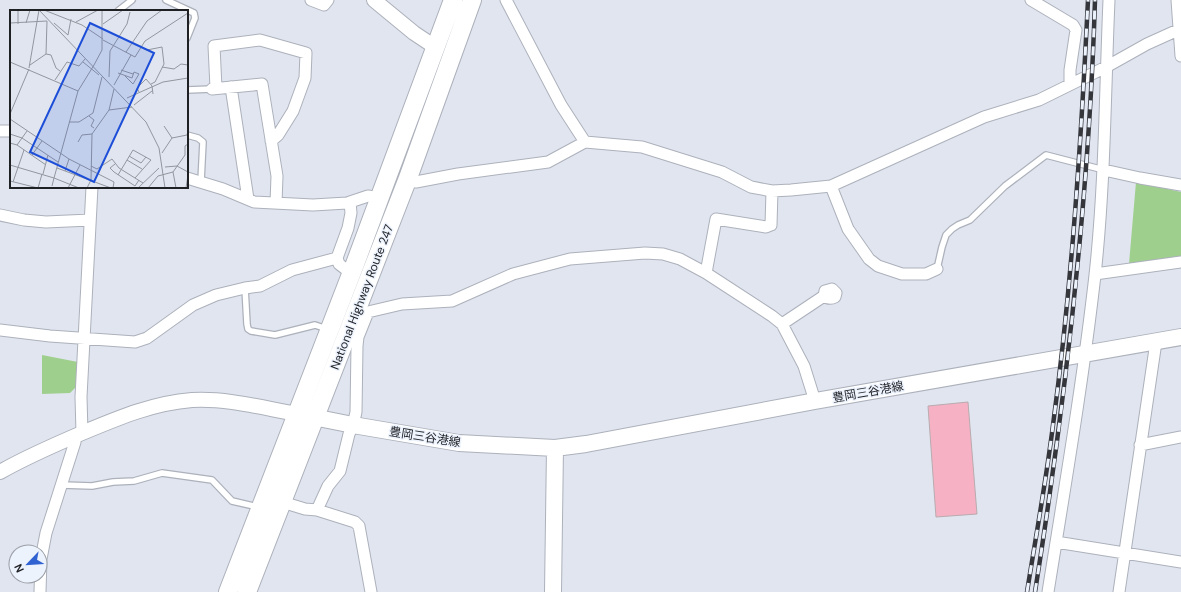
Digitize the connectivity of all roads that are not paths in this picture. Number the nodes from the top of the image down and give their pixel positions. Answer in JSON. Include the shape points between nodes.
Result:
{"nodes":[{"id":1,"x":132,"y":0,"type":"edge"},
{"id":2,"x":166,"y":0,"type":"edge"},
{"id":3,"x":311,"y":0,"type":"edge"},
{"id":4,"x":328,"y":0,"type":"edge"},
{"id":5,"x":374,"y":0,"type":"edge"},
{"id":6,"x":453,"y":0,"type":"edge"},
{"id":7,"x":472,"y":0,"type":"edge"},
{"id":8,"x":506,"y":0,"type":"edge"},
{"id":9,"x":1031,"y":0,"type":"edge"},
{"id":10,"x":1109,"y":0,"type":"edge"},
{"id":11,"x":1176,"y":0,"type":"edge"},
{"id":12,"x":119,"y":10,"type":"edge"},
{"id":13,"x":188,"y":10,"type":"edge"},
{"id":14,"x":188,"y":10,"type":"edge"},
{"id":15,"x":1180,"y":30,"type":"edge"},
{"id":16,"x":188,"y":36,"type":"edge"},
{"id":17,"x":435,"y":47,"type":"junction"},
{"id":18,"x":1181,"y":56,"type":"edge"},
{"id":19,"x":1106,"y":67,"type":"junction"},
{"id":20,"x":1070,"y":84,"type":"junction"},
{"id":21,"x":232,"y":87,"type":"junction"},
{"id":22,"x":214,"y":89,"type":"junction"},
{"id":23,"x":188,"y":90,"type":"edge"},
{"id":24,"x":188,"y":135,"type":"edge"},
{"id":25,"x":271,"y":140,"type":"junction"},
{"id":26,"x":585,"y":142,"type":"junction"},
{"id":27,"x":1104,"y":170,"type":"junction"},
{"id":28,"x":188,"y":178,"type":"edge"},
{"id":29,"x":408,"y":178,"type":"junction"},
{"id":30,"x":201,"y":181,"type":"junction"},
{"id":31,"x":1181,"y":185,"type":"edge"},
{"id":32,"x":831,"y":186,"type":"junction"},
{"id":33,"x":92,"y":188,"type":"edge"},
{"id":34,"x":772,"y":191,"type":"junction"},
{"id":35,"x":379,"y":198,"type":"junction"},
{"id":36,"x":248,"y":199,"type":"junction"},
{"id":37,"x":350,"y":202,"type":"junction"},
{"id":38,"x":276,"y":203,"type":"junction"},
{"id":39,"x":0,"y":215,"type":"edge"},
{"id":40,"x":90,"y":220,"type":"junction"},
{"id":41,"x":337,"y":258,"type":"junction"},
{"id":42,"x":1181,"y":262,"type":"edge"},
{"id":43,"x":937,"y":269,"type":"joint"},
{"id":44,"x":706,"y":273,"type":"junction"},
{"id":45,"x":352,"y":274,"type":"junction"},
{"id":46,"x":1095,"y":274,"type":"junction"},
{"id":47,"x":245,"y":288,"type":"junction"},
{"id":48,"x":824,"y":296,"type":"dead end"},
{"id":49,"x":361,"y":313,"type":"junction"},
{"id":50,"x":782,"y":324,"type":"junction"},
{"id":51,"x":0,"y":330,"type":"edge"},
{"id":52,"x":329,"y":330,"type":"junction"},
{"id":53,"x":1181,"y":337,"type":"edge"},
{"id":54,"x":85,"y":338,"type":"junction"},
{"id":55,"x":1156,"y":342,"type":"junction"},
{"id":56,"x":1084,"y":355,"type":"junction"},
{"id":57,"x":815,"y":401,"type":"junction"},
{"id":58,"x":297,"y":414,"type":"junction"},
{"id":59,"x":316,"y":418,"type":"junction"},
{"id":60,"x":353,"y":425,"type":"junction"},
{"id":61,"x":77,"y":435,"type":"junction"},
{"id":62,"x":1181,"y":437,"type":"edge"},
{"id":63,"x":1140,"y":445,"type":"junction"},
{"id":64,"x":555,"y":448,"type":"junction"},
{"id":65,"x":0,"y":472,"type":"edge"},
{"id":66,"x":62,"y":485,"type":"junction"},
{"id":67,"x":282,"y":502,"type":"junction"},
{"id":68,"x":262,"y":508,"type":"junction"},
{"id":69,"x":317,"y":510,"type":"junction"},
{"id":70,"x":1056,"y":542,"type":"junction"},
{"id":71,"x":1125,"y":553,"type":"junction"},
{"id":72,"x":1181,"y":562,"type":"edge"},
{"id":73,"x":40,"y":592,"type":"edge"},
{"id":74,"x":228,"y":592,"type":"edge"},
{"id":75,"x":247,"y":592,"type":"edge"},
{"id":76,"x":371,"y":592,"type":"edge"},
{"id":77,"x":553,"y":592,"type":"edge"},
{"id":78,"x":1048,"y":592,"type":"edge"},
{"id":79,"x":1119,"y":592,"type":"edge"}],
"edges":[{"from":1,"to":12,"type":"lane"},
{"from":2,"to":14,"type":"lane"},
{"from":3,"to":4,"type":"street","via":[[324,5]]},
{"from":5,"to":17,"type":"street"},
{"from":6,"to":17,"type":"highway","name":"National Highway Route 247"},
{"from":7,"to":29,"type":"highway","name":"National Highway Route 247"},
{"from":8,"to":26,"type":"street","via":[[561,105]]},
{"from":9,"to":20,"type":"street","via":[[1073,25],[1076,30]]},
{"from":10,"to":19,"type":"street"},
{"from":11,"to":15,"type":"street"},
{"from":13,"to":16,"type":"lane","via":[[194,13],[195,18]]},
{"from":15,"to":18,"type":"street"},
{"from":15,"to":19,"type":"street","via":[[1147,44]]},
{"from":17,"to":35,"type":"highway","name":"National Highway Route 247"},
{"from":19,"to":20,"type":"street"},
{"from":19,"to":27,"type":"street"},
{"from":20,"to":32,"type":"street","via":[[1039,100],[984,117]]},
{"from":21,"to":22,"type":"street"},
{"from":21,"to":25,"type":"street","via":[[262,84]]},
{"from":21,"to":36,"type":"street"},
{"from":22,"to":23,"type":"lane"},
{"from":22,"to":25,"type":"street","via":[[214,46],[260,40],[306,53],[305,78],[293,111],[278,135]]},
{"from":24,"to":30,"type":"lane","via":[[203,142]]},
{"from":25,"to":38,"type":"street","via":[[277,176]]},
{"from":26,"to":29,"type":"street","via":[[548,162],[416,182]]},
{"from":26,"to":34,"type":"street","via":[[642,147],[722,172],[751,187]]},
{"from":27,"to":31,"type":"street"},
{"from":27,"to":43,"type":"lane","via":[[1046,155],[1005,186],[970,220],[958,224],[946,235]]},
{"from":27,"to":46,"type":"street"},
{"from":28,"to":30,"type":"street"},
{"from":29,"to":49,"type":"highway","name":"National Highway Route 247"},
{"from":30,"to":36,"type":"street"},
{"from":32,"to":34,"type":"street"},
{"from":32,"to":43,"type":"street","via":[[848,229],[869,260],[878,266],[902,274],[926,274]]},
{"from":33,"to":40,"type":"street"},
{"from":34,"to":44,"type":"street","via":[[771,225],[766,227],[716,219]]},
{"from":35,"to":37,"type":"street","via":[[368,196]]},
{"from":35,"to":45,"type":"highway","name":"National Highway Route 247"},
{"from":36,"to":38,"type":"street","via":[[254,202]]},
{"from":37,"to":38,"type":"street","via":[[313,205]]},
{"from":37,"to":41,"type":"street","via":[[348,228]]},
{"from":39,"to":40,"type":"street","via":[[46,222]]},
{"from":40,"to":54,"type":"street"},
{"from":41,"to":45,"type":"street","via":[[339,264]]},
{"from":41,"to":47,"type":"street","via":[[292,270],[260,286]]},
{"from":42,"to":46,"type":"street"},
{"from":44,"to":49,"type":"street","via":[[680,259],[663,254],[570,259],[513,274],[452,301],[402,304]]},
{"from":44,"to":50,"type":"street"},
{"from":45,"to":52,"type":"highway","name":"National Highway Route 247"},
{"from":46,"to":56,"type":"street"},
{"from":47,"to":52,"type":"lane","via":[[247,324],[251,331],[275,335],[315,325]]},
{"from":47,"to":54,"type":"street","via":[[216,295],[193,305],[147,338],[135,342]]},
{"from":48,"to":50,"type":"street"},
{"from":49,"to":59,"type":"highway","name":"National Highway Route 247"},
{"from":49,"to":60,"type":"street","via":[[357,346],[356,412]]},
{"from":50,"to":57,"type":"street","via":[[804,366]]},
{"from":51,"to":54,"type":"street"},
{"from":52,"to":58,"type":"highway","name":"National Highway Route 247"},
{"from":53,"to":55,"type":"main road","name":"豊岡三谷港線"},
{"from":54,"to":61,"type":"street"},
{"from":55,"to":56,"type":"main road","name":"豊岡三谷港線"},
{"from":55,"to":63,"type":"street"},
{"from":56,"to":57,"type":"main road","name":"豊岡三谷港線"},
{"from":56,"to":70,"type":"street"},
{"from":57,"to":64,"type":"main road","name":"豊岡三谷港線"},
{"from":58,"to":59,"type":"main road","name":"豊岡三谷港線"},
{"from":58,"to":61,"type":"street","via":[[228,402],[192,400],[157,405],[116,418]]},
{"from":58,"to":68,"type":"highway","name":"National Highway Route 247"},
{"from":59,"to":60,"type":"main road","name":"豊岡三谷港線"},
{"from":59,"to":67,"type":"highway","name":"National Highway Route 247"},
{"from":60,"to":64,"type":"main road","name":"豊岡三谷港線","via":[[459,444]]},
{"from":60,"to":69,"type":"street","via":[[340,471],[328,486]]},
{"from":61,"to":65,"type":"street","via":[[20,460]]},
{"from":61,"to":66,"type":"street"},
{"from":62,"to":63,"type":"street"},
{"from":63,"to":71,"type":"street"},
{"from":64,"to":77,"type":"main road"},
{"from":66,"to":68,"type":"lane","via":[[92,486],[134,481],[162,473],[212,480],[232,501]]},
{"from":66,"to":73,"type":"street","via":[[46,533],[41,559]]},
{"from":67,"to":69,"type":"street"},
{"from":67,"to":75,"type":"highway","name":"National Highway Route 247"},
{"from":68,"to":74,"type":"highway","name":"National Highway Route 247"},
{"from":69,"to":76,"type":"street","via":[[355,522],[359,526]]},
{"from":70,"to":71,"type":"street"},
{"from":70,"to":78,"type":"street"},
{"from":71,"to":72,"type":"street"},
{"from":71,"to":79,"type":"street"}]}
